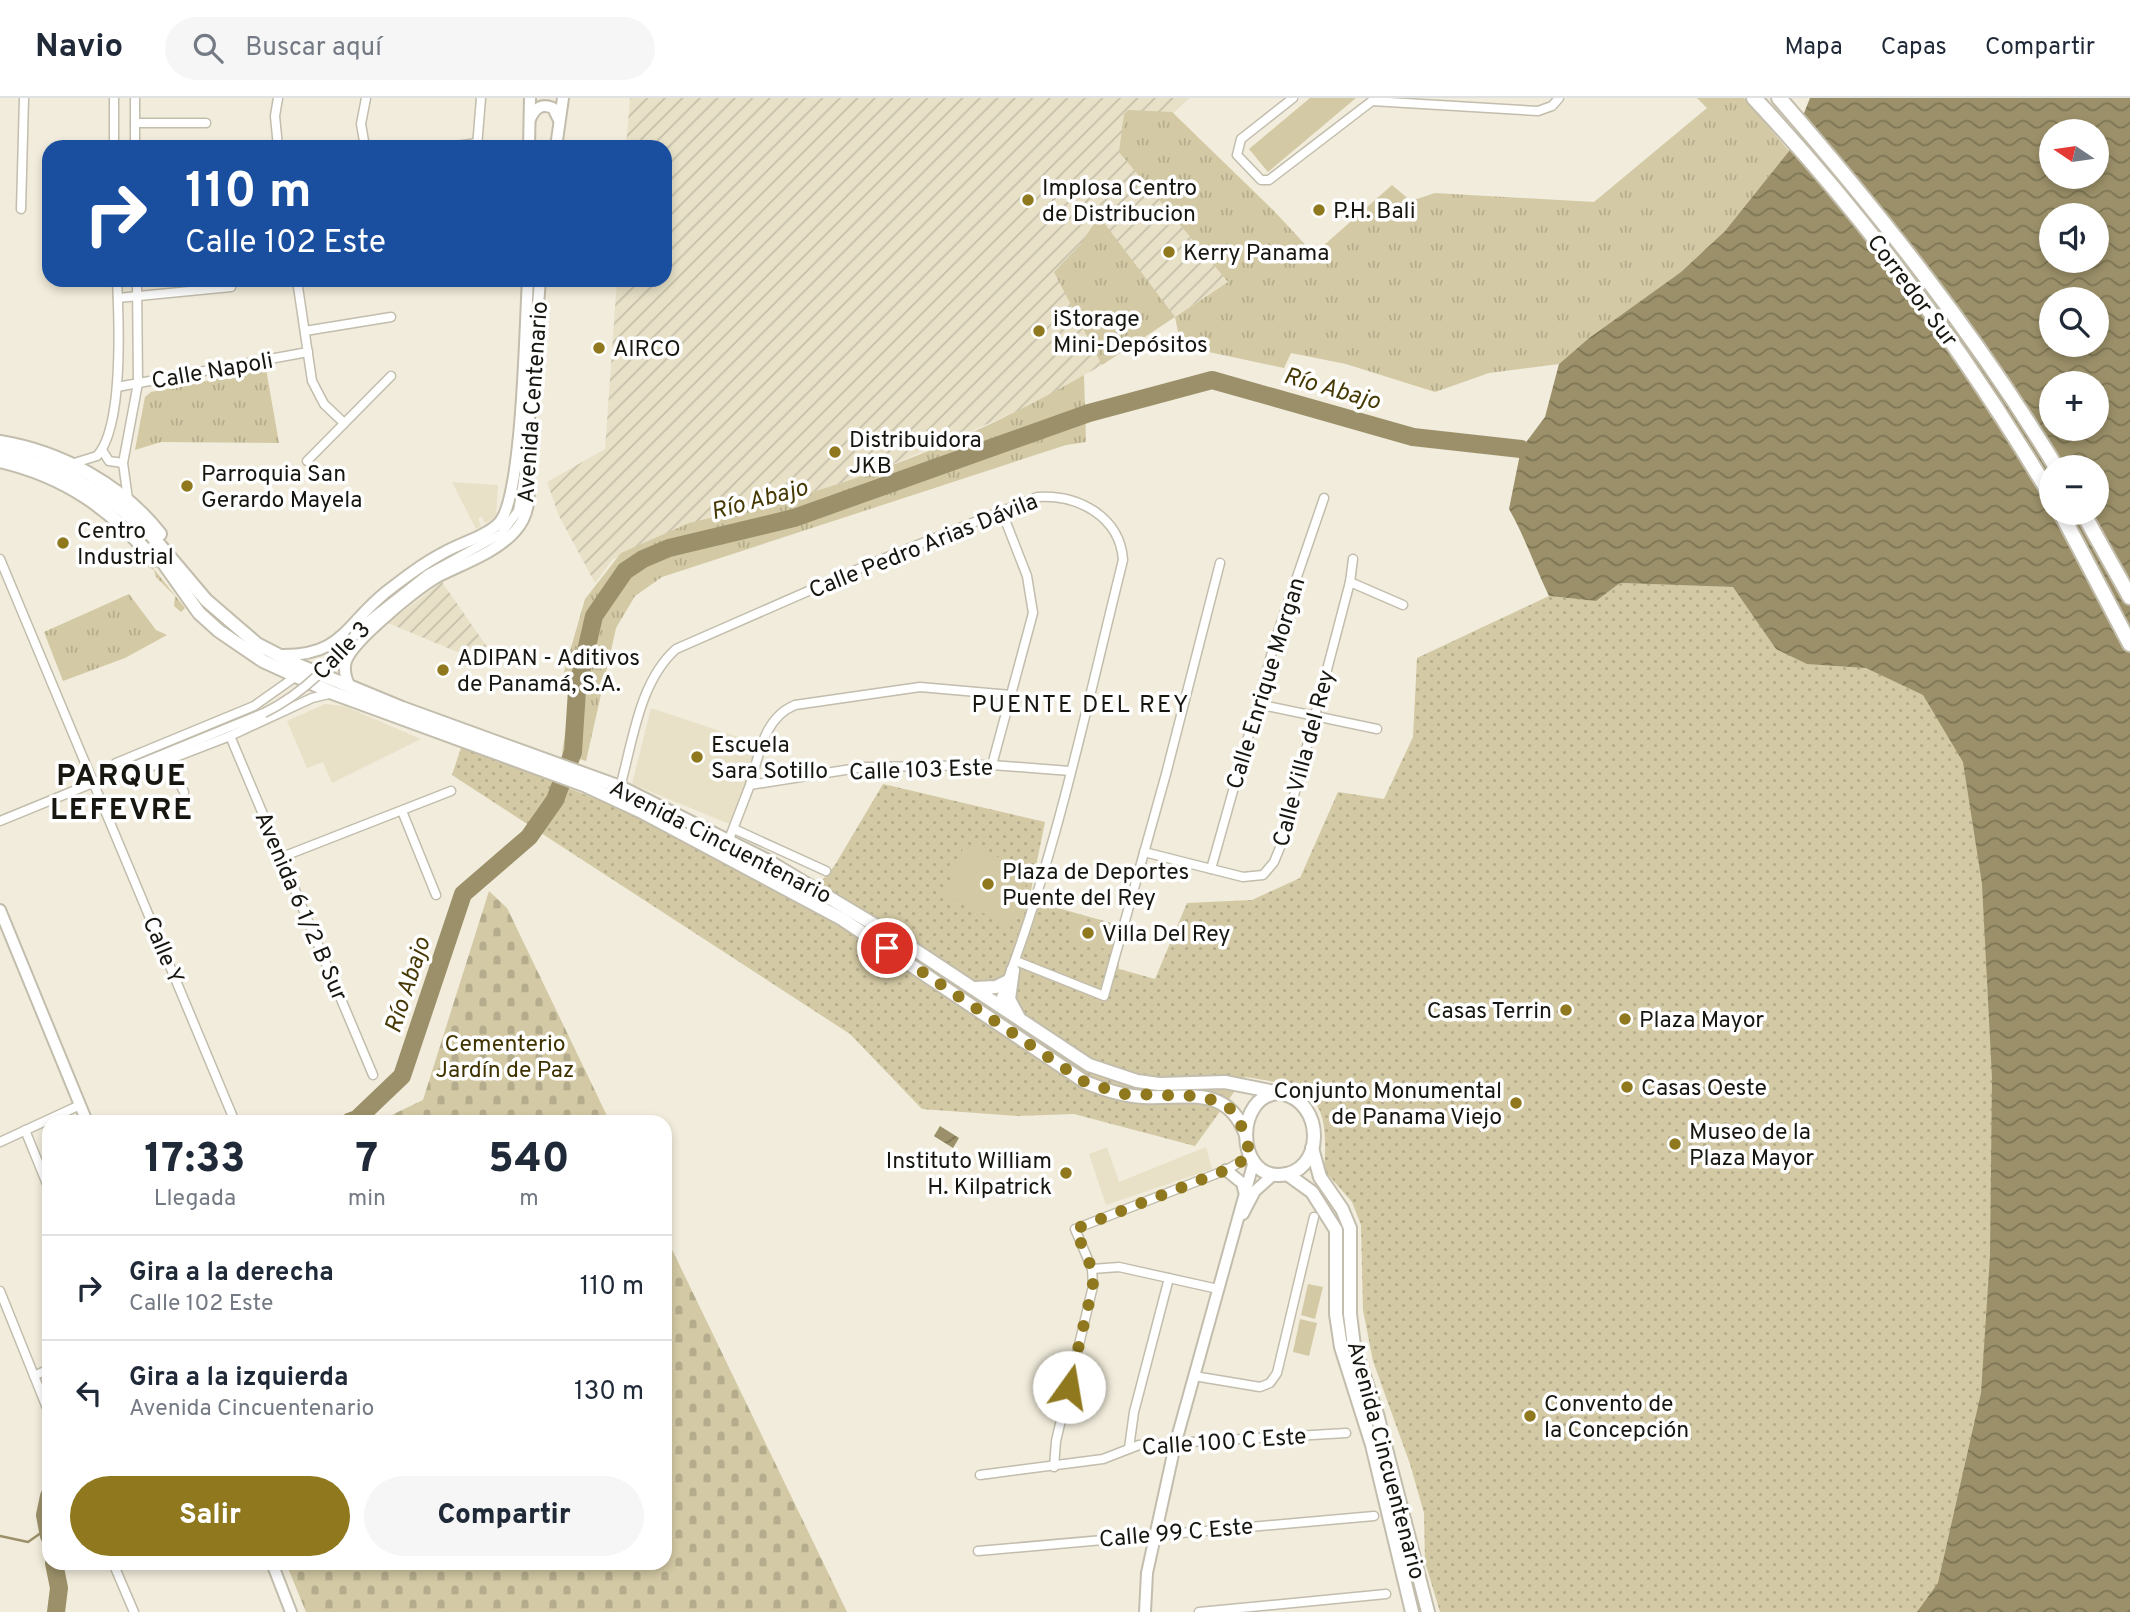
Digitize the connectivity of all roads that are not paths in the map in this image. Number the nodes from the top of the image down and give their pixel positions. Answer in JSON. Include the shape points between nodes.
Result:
{"nodes":[{"id":1,"x":24,"y":98,"type":"edge"},
{"id":2,"x":114,"y":98,"type":"edge"},
{"id":3,"x":135,"y":98,"type":"edge"},
{"id":4,"x":278,"y":98,"type":"edge"},
{"id":5,"x":366,"y":98,"type":"edge"},
{"id":6,"x":481,"y":98,"type":"edge"},
{"id":7,"x":530,"y":98,"type":"edge"},
{"id":8,"x":563,"y":98,"type":"edge"},
{"id":9,"x":1293,"y":98,"type":"edge"},
{"id":10,"x":1559,"y":98,"type":"edge"},
{"id":11,"x":1755,"y":98,"type":"edge"},
{"id":12,"x":1779,"y":98,"type":"edge"},
{"id":13,"x":1371,"y":99,"type":"edge"},
{"id":14,"x":529,"y":120,"type":"junction"},
{"id":15,"x":560,"y":122,"type":"junction"},
{"id":16,"x":135,"y":123,"type":"junction"},
{"id":17,"x":206,"y":123,"type":"dead end"},
{"id":18,"x":114,"y":140,"type":"edge"},
{"id":19,"x":135,"y":140,"type":"edge"},
{"id":20,"x":277,"y":140,"type":"edge"},
{"id":21,"x":364,"y":140,"type":"edge"},
{"id":22,"x":477,"y":140,"type":"edge"},
{"id":23,"x":529,"y":140,"type":"edge"},
{"id":24,"x":557,"y":140,"type":"edge"},
{"id":25,"x":21,"y":209,"type":"dead end"},
{"id":26,"x":117,"y":287,"type":"edge"},
{"id":27,"x":137,"y":287,"type":"edge"},
{"id":28,"x":231,"y":287,"type":"dead end"},
{"id":29,"x":298,"y":287,"type":"edge"},
{"id":30,"x":527,"y":287,"type":"edge"},
{"id":31,"x":539,"y":287,"type":"edge"},
{"id":32,"x":138,"y":295,"type":"junction"},
{"id":33,"x":118,"y":298,"type":"junction"},
{"id":34,"x":391,"y":317,"type":"dead end"},
{"id":35,"x":304,"y":331,"type":"junction"},
{"id":36,"x":308,"y":352,"type":"junction"},
{"id":37,"x":391,"y":376,"type":"dead end"},
{"id":38,"x":138,"y":383,"type":"junction"},
{"id":39,"x":117,"y":387,"type":"junction"},
{"id":40,"x":344,"y":423,"type":"junction"},
{"id":41,"x":0,"y":442,"type":"edge"},
{"id":42,"x":102,"y":450,"type":"junction"},
{"id":43,"x":0,"y":451,"type":"edge"},
{"id":44,"x":2048,"y":455,"type":"edge"},
{"id":45,"x":0,"y":461,"type":"edge"},
{"id":46,"x":307,"y":461,"type":"dead end"},
{"id":47,"x":123,"y":463,"type":"junction"},
{"id":48,"x":71,"y":465,"type":"junction"},
{"id":49,"x":525,"y":468,"type":"junction"},
{"id":50,"x":2039,"y":476,"type":"edge"},
{"id":51,"x":1324,"y":498,"type":"dead end"},
{"id":52,"x":129,"y":502,"type":"junction"},
{"id":53,"x":1002,"y":512,"type":"junction"},
{"id":54,"x":2067,"y":525,"type":"edge"},
{"id":55,"x":2090,"y":525,"type":"edge"},
{"id":56,"x":0,"y":559,"type":"edge"},
{"id":57,"x":1353,"y":559,"type":"dead end"},
{"id":58,"x":1220,"y":563,"type":"dead end"},
{"id":59,"x":169,"y":564,"type":"junction"},
{"id":60,"x":1350,"y":582,"type":"junction"},
{"id":61,"x":2130,"y":597,"type":"edge"},
{"id":62,"x":1403,"y":605,"type":"dead end"},
{"id":63,"x":2130,"y":644,"type":"edge"},
{"id":64,"x":326,"y":650,"type":"junction"},
{"id":65,"x":280,"y":655,"type":"junction"},
{"id":66,"x":346,"y":659,"type":"junction"},
{"id":67,"x":295,"y":677,"type":"junction"},
{"id":68,"x":350,"y":687,"type":"junction"},
{"id":69,"x":333,"y":694,"type":"junction"},
{"id":70,"x":1011,"y":695,"type":"junction"},
{"id":71,"x":1257,"y":704,"type":"junction"},
{"id":72,"x":1315,"y":715,"type":"junction"},
{"id":73,"x":1377,"y":729,"type":"dead end"},
{"id":74,"x":230,"y":736,"type":"junction"},
{"id":75,"x":168,"y":760,"type":"junction"},
{"id":76,"x":992,"y":765,"type":"junction"},
{"id":77,"x":558,"y":769,"type":"junction"},
{"id":78,"x":1070,"y":771,"type":"junction"},
{"id":79,"x":104,"y":776,"type":"junction"},
{"id":80,"x":586,"y":779,"type":"junction"},
{"id":81,"x":93,"y":782,"type":"junction"},
{"id":82,"x":750,"y":785,"type":"junction"},
{"id":83,"x":621,"y":787,"type":"junction"},
{"id":84,"x":184,"y":792,"type":"dead end"},
{"id":85,"x":451,"y":792,"type":"dead end"},
{"id":86,"x":402,"y":811,"type":"junction"},
{"id":87,"x":0,"y":821,"type":"edge"},
{"id":88,"x":733,"y":829,"type":"junction"},
{"id":89,"x":729,"y":842,"type":"junction"},
{"id":90,"x":1144,"y":852,"type":"junction"},
{"id":91,"x":282,"y":857,"type":"junction"},
{"id":92,"x":1211,"y":869,"type":"junction"},
{"id":93,"x":826,"y":871,"type":"dead end"},
{"id":94,"x":436,"y":895,"type":"dead end"},
{"id":95,"x":0,"y":910,"type":"edge"},
{"id":96,"x":1012,"y":971,"type":"junction"},
{"id":97,"x":972,"y":988,"type":"junction"},
{"id":98,"x":998,"y":1005,"type":"junction"},
{"id":99,"x":1020,"y":1019,"type":"junction"},
{"id":100,"x":373,"y":1075,"type":"dead end"},
{"id":101,"x":1103,"y":1089,"type":"junction"},
{"id":102,"x":1280,"y":1093,"type":"junction"},
{"id":103,"x":80,"y":1105,"type":"junction"},
{"id":104,"x":58,"y":1115,"type":"edge"},
{"id":105,"x":85,"y":1115,"type":"edge"},
{"id":106,"x":234,"y":1115,"type":"edge"},
{"id":107,"x":42,"y":1122,"type":"edge"},
{"id":108,"x":25,"y":1130,"type":"junction"},
{"id":109,"x":1246,"y":1135,"type":"junction"},
{"id":110,"x":0,"y":1142,"type":"edge"},
{"id":111,"x":1312,"y":1148,"type":"junction"},
{"id":112,"x":1253,"y":1159,"type":"junction"},
{"id":113,"x":1226,"y":1170,"type":"junction"},
{"id":114,"x":42,"y":1172,"type":"edge"},
{"id":115,"x":1287,"y":1174,"type":"junction"},
{"id":116,"x":1273,"y":1175,"type":"junction"},
{"id":117,"x":1244,"y":1191,"type":"junction"},
{"id":118,"x":1314,"y":1217,"type":"dead end"},
{"id":119,"x":1234,"y":1228,"type":"junction"},
{"id":120,"x":1092,"y":1269,"type":"junction"},
{"id":121,"x":1169,"y":1278,"type":"junction"},
{"id":122,"x":1218,"y":1289,"type":"junction"},
{"id":123,"x":0,"y":1291,"type":"edge"},
{"id":124,"x":42,"y":1372,"type":"edge"},
{"id":125,"x":34,"y":1376,"type":"junction"},
{"id":126,"x":1194,"y":1376,"type":"junction"},
{"id":127,"x":42,"y":1396,"type":"edge"},
{"id":128,"x":1346,"y":1433,"type":"dead end"},
{"id":129,"x":1175,"y":1445,"type":"junction"},
{"id":130,"x":1129,"y":1448,"type":"junction"},
{"id":131,"x":1055,"y":1467,"type":"junction"},
{"id":132,"x":980,"y":1475,"type":"dead end"},
{"id":133,"x":1374,"y":1516,"type":"dead end"},
{"id":134,"x":1156,"y":1533,"type":"junction"},
{"id":135,"x":978,"y":1551,"type":"dead end"},
{"id":136,"x":116,"y":1570,"type":"edge"},
{"id":137,"x":275,"y":1570,"type":"edge"},
{"id":138,"x":1386,"y":1594,"type":"dead end"},
{"id":139,"x":134,"y":1612,"type":"edge"},
{"id":140,"x":291,"y":1612,"type":"edge"},
{"id":141,"x":1145,"y":1612,"type":"edge"},
{"id":142,"x":1199,"y":1612,"type":"edge"},
{"id":143,"x":1412,"y":1612,"type":"edge"},
{"id":144,"x":1428,"y":1612,"type":"edge"}],
"edges":[{"from":1,"to":25,"type":"street"},
{"from":2,"to":18,"type":"street"},
{"from":3,"to":16,"type":"street"},
{"from":4,"to":20,"type":"street"},
{"from":5,"to":21,"type":"street","via":[[361,124]]},
{"from":6,"to":22,"type":"street"},
{"from":7,"to":14,"type":"main road"},
{"from":8,"to":15,"type":"main road"},
{"from":9,"to":13,"type":"street","via":[[1237,147],[1237,155],[1261,180],[1269,180]]},
{"from":10,"to":13,"type":"street","via":[[1538,111]]},
{"from":11,"to":50,"type":"highway","name":"Corredor Sur","via":[[1918,293]]},
{"from":12,"to":44,"type":"highway","name":"Corredor Sur","via":[[1904,247],[1974,341]]},
{"from":14,"to":15,"type":"main road","via":[[544,106],[557,112]]},
{"from":14,"to":23,"type":"main road"},
{"from":15,"to":24,"type":"main road"},
{"from":16,"to":17,"type":"street"},
{"from":16,"to":19,"type":"street"},
{"from":26,"to":33,"type":"street"},
{"from":27,"to":32,"type":"street"},
{"from":28,"to":32,"type":"street"},
{"from":29,"to":35,"type":"street"},
{"from":30,"to":64,"type":"main road","name":"Avenida Centenario","via":[[514,475],[504,516],[487,531],[398,582]]},
{"from":31,"to":49,"type":"main road","name":"Avenida Centenario"},
{"from":32,"to":33,"type":"street"},
{"from":32,"to":38,"type":"street"},
{"from":33,"to":39,"type":"street"},
{"from":34,"to":35,"type":"street"},
{"from":35,"to":36,"type":"street"},
{"from":36,"to":38,"type":"street","name":"Calle Napoli"},
{"from":36,"to":40,"type":"street","via":[[316,393]]},
{"from":37,"to":40,"type":"street"},
{"from":38,"to":39,"type":"street","name":"Calle Napoli"},
{"from":38,"to":47,"type":"street"},
{"from":39,"to":42,"type":"street"},
{"from":40,"to":46,"type":"street"},
{"from":41,"to":48,"type":"main road","name":"Avenida Cincuentenario"},
{"from":42,"to":47,"type":"street","via":[[109,461]]},
{"from":42,"to":48,"type":"street"},
{"from":43,"to":59,"type":"main road","name":"Avenida Cincuentenario","via":[[36,460],[85,483],[138,526]]},
{"from":45,"to":59,"type":"main road","name":"Avenida Cincuentenario","via":[[56,479],[90,498]]},
{"from":47,"to":52,"type":"street"},
{"from":48,"to":52,"type":"main road","name":"Avenida Cincuentenario"},
{"from":49,"to":66,"type":"main road","name":"Avenida Centenario","via":[[528,502],[511,536],[396,608]]},
{"from":49,"to":79,"type":"street","name":"Calle 3","bridge":true,"via":[[517,511],[502,534],[428,574],[362,626],[320,674],[289,699]]},
{"from":51,"to":71,"type":"street","name":"Calle Enrique Morgan"},
{"from":52,"to":59,"type":"main road","name":"Avenida Cincuentenario","via":[[171,549]]},
{"from":53,"to":70,"type":"street","via":[[1033,596],[1031,626]]},
{"from":53,"to":78,"type":"street","name":"Calle Pedro Arias Dávila","via":[[1037,497],[1065,497],[1087,505],[1121,541],[1124,559]]},
{"from":53,"to":83,"type":"street","name":"Calle Pedro Arias Dávila","via":[[676,649],[660,662],[649,685]]},
{"from":54,"to":63,"type":"highway"},
{"from":55,"to":61,"type":"highway"},
{"from":56,"to":81,"type":"street","name":"Calle Y"},
{"from":57,"to":60,"type":"street","name":"Calle Villa del Rey"},
{"from":58,"to":90,"type":"street"},
{"from":59,"to":65,"type":"main road","name":"Avenida Cincuentenario","via":[[233,625]]},
{"from":59,"to":67,"type":"main road","name":"Avenida Cincuentenario","via":[[192,604],[219,631]]},
{"from":60,"to":62,"type":"street"},
{"from":60,"to":72,"type":"street","name":"Calle Villa del Rey"},
{"from":64,"to":65,"type":"main road"},
{"from":64,"to":66,"type":"main road","via":[[332,663]]},
{"from":65,"to":68,"type":"main road","name":"Avenida Cincuentenario"},
{"from":66,"to":68,"type":"main road"},
{"from":67,"to":69,"type":"main road","name":"Avenida Cincuentenario"},
{"from":67,"to":79,"type":"street","name":"Calle 3","via":[[265,701],[117,763]]},
{"from":68,"to":77,"type":"main road","name":"Avenida Cincuentenario"},
{"from":69,"to":74,"type":"street","name":"Calle 3","via":[[312,698]]},
{"from":69,"to":77,"type":"main road","name":"Avenida Cincuentenario"},
{"from":70,"to":76,"type":"street"},
{"from":70,"to":82,"type":"street","via":[[920,687],[795,705],[784,709],[769,725]]},
{"from":71,"to":72,"type":"street"},
{"from":71,"to":92,"type":"street","name":"Calle Enrique Morgan"},
{"from":72,"to":73,"type":"street"},
{"from":72,"to":92,"type":"street","name":"Calle Villa del Rey","via":[[1274,862],[1263,875],[1243,877]]},
{"from":74,"to":75,"type":"street","name":"Calle 3"},
{"from":74,"to":91,"type":"street","name":"Avenida 6 1/2 B Sur"},
{"from":75,"to":79,"type":"street","name":"Calle 3","via":[[124,777]]},
{"from":75,"to":84,"type":"street"},
{"from":76,"to":78,"type":"street","name":"Calle 103 Este"},
{"from":76,"to":82,"type":"street","name":"Calle 103 Este","via":[[863,767]]},
{"from":77,"to":80,"type":"main road","name":"Avenida Cincuentenario"},
{"from":78,"to":96,"type":"street","name":"Calle Pedro Arias Dávila"},
{"from":79,"to":81,"type":"street","name":"Calle 3"},
{"from":80,"to":83,"type":"main road","name":"Avenida Cincuentenario"},
{"from":80,"to":101,"type":"main road","name":"Avenida Cincuentenario","via":[[799,893],[1071,1074]]},
{"from":81,"to":87,"type":"street","name":"Calle 3"},
{"from":81,"to":106,"type":"street","name":"Calle Y"},
{"from":82,"to":88,"type":"street"},
{"from":83,"to":89,"type":"main road","name":"Avenida Cincuentenario"},
{"from":85,"to":86,"type":"street"},
{"from":86,"to":91,"type":"street"},
{"from":86,"to":94,"type":"street"},
{"from":88,"to":89,"type":"street"},
{"from":88,"to":93,"type":"street"},
{"from":89,"to":97,"type":"main road","name":"Avenida Cincuentenario","via":[[822,891]]},
{"from":90,"to":92,"type":"street","name":"Calle Villa del Rey"},
{"from":90,"to":96,"type":"street","via":[[1104,996]]},
{"from":91,"to":100,"type":"street","name":"Avenida 6 1/2 B Sur"},
{"from":95,"to":103,"type":"main road"},
{"from":96,"to":97,"type":"main road","via":[[996,988]]},
{"from":96,"to":98,"type":"street","name":"Calle Pedro Arias Dávila"},
{"from":96,"to":99,"type":"main road","via":[[1009,999]]},
{"from":97,"to":98,"type":"main road","name":"Avenida Cincuentenario"},
{"from":98,"to":99,"type":"main road","name":"Avenida Cincuentenario"},
{"from":98,"to":101,"type":"main road","via":[[1009,1024]]},
{"from":99,"to":102,"type":"main road","name":"Avenida Cincuentenario","via":[[1088,1065],[1125,1078],[1159,1084],[1225,1082]]},
{"from":101,"to":109,"type":"main road","name":"Avenida Cincuentenario","via":[[1143,1097],[1214,1099],[1233,1110]]},
{"from":102,"to":109,"type":"main road","via":[[1256,1103]]},
{"from":102,"to":111,"type":"main road","via":[[1295,1097],[1306,1107],[1314,1127]]},
{"from":103,"to":104,"type":"street"},
{"from":103,"to":105,"type":"main road"},
{"from":107,"to":108,"type":"street"},
{"from":108,"to":110,"type":"street"},
{"from":108,"to":114,"type":"street"},
{"from":109,"to":112,"type":"main road"},
{"from":111,"to":115,"type":"main road","via":[[1304,1163]]},
{"from":111,"to":144,"type":"main road","name":"Avenida Cincuentenario","via":[[1320,1177],[1350,1228],[1354,1346],[1377,1414]]},
{"from":112,"to":113,"type":"street"},
{"from":112,"to":116,"type":"main road"},
{"from":112,"to":117,"type":"main road"},
{"from":113,"to":117,"type":"main road","via":[[1242,1183]]},
{"from":113,"to":120,"type":"street","via":[[1075,1229]]},
{"from":115,"to":116,"type":"main road"},
{"from":115,"to":143,"type":"main road","name":"Avenida Cincuentenario","via":[[1312,1192],[1336,1230],[1336,1314],[1341,1347],[1372,1445]]},
{"from":116,"to":119,"type":"main road","via":[[1255,1191]]},
{"from":117,"to":119,"type":"main road"},
{"from":118,"to":126,"type":"street","via":[[1277,1373],[1270,1383],[1260,1387]]},
{"from":119,"to":122,"type":"main road"},
{"from":120,"to":121,"type":"street","via":[[1119,1267]]},
{"from":120,"to":131,"type":"street","via":[[1093,1286],[1056,1441]]},
{"from":121,"to":122,"type":"street"},
{"from":121,"to":130,"type":"street"},
{"from":122,"to":126,"type":"main road"},
{"from":123,"to":125,"type":"street"},
{"from":124,"to":125,"type":"street"},
{"from":125,"to":127,"type":"street"},
{"from":126,"to":129,"type":"main road"},
{"from":128,"to":129,"type":"street","name":"Calle 100 C Este"},
{"from":129,"to":130,"type":"street","name":"Calle 100 C Este"},
{"from":129,"to":134,"type":"main road"},
{"from":130,"to":131,"type":"street","name":"Calle 100 C Este"},
{"from":131,"to":132,"type":"street","name":"Calle 100 C Este"},
{"from":133,"to":134,"type":"street","name":"Calle 99 C Este"},
{"from":134,"to":135,"type":"street","name":"Calle 99 C Este"},
{"from":134,"to":141,"type":"main road"},
{"from":136,"to":139,"type":"street"},
{"from":137,"to":140,"type":"main road"},
{"from":138,"to":142,"type":"street"}]}
